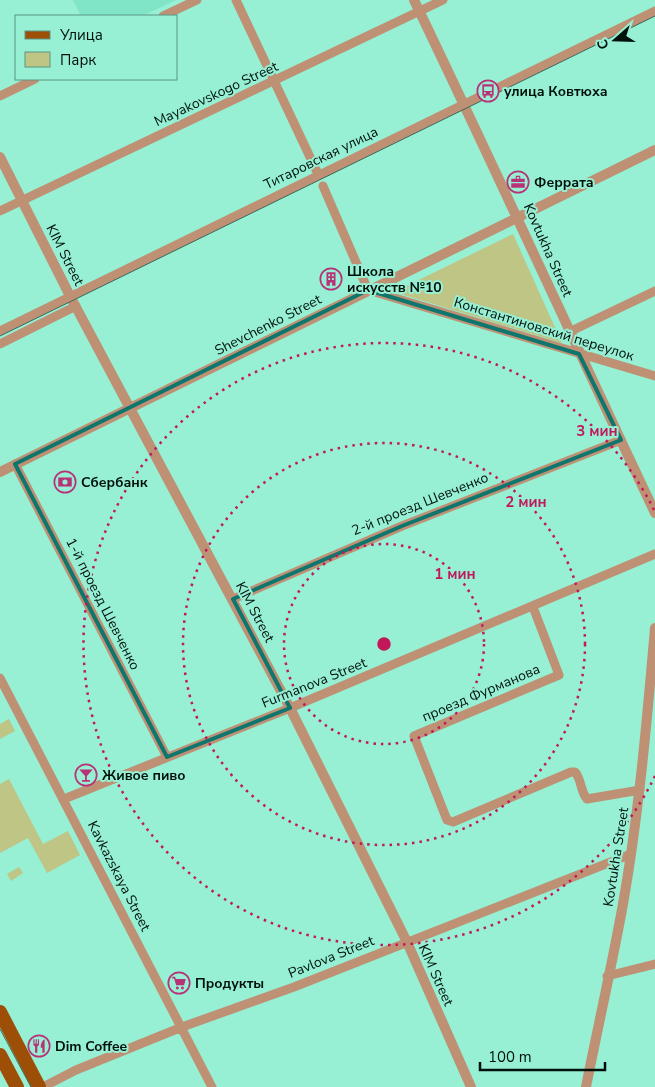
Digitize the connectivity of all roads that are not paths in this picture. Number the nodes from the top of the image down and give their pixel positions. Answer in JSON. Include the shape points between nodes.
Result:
{"nodes":[{"id":1,"x":196,"y":0,"type":"edge"},
{"id":2,"x":236,"y":0,"type":"edge"},
{"id":3,"x":414,"y":0,"type":"edge"},
{"id":4,"x":443,"y":0,"type":"edge"},
{"id":5,"x":419,"y":11,"type":"junction"},
{"id":6,"x":655,"y":11,"type":"edge"},
{"id":7,"x":165,"y":15,"type":"edge"},
{"id":8,"x":33,"y":80,"type":"edge"},
{"id":9,"x":275,"y":81,"type":"junction"},
{"id":10,"x":0,"y":96,"type":"edge"},
{"id":11,"x":464,"y":104,"type":"junction"},
{"id":12,"x":655,"y":150,"type":"edge"},
{"id":13,"x":0,"y":157,"type":"edge"},
{"id":14,"x":318,"y":174,"type":"junction"},
{"id":15,"x":323,"y":186,"type":"dead end"},
{"id":16,"x":22,"y":201,"type":"junction"},
{"id":17,"x":0,"y":211,"type":"edge"},
{"id":18,"x":518,"y":217,"type":"junction"},
{"id":19,"x":368,"y":290,"type":"junction"},
{"id":20,"x":655,"y":291,"type":"edge"},
{"id":21,"x":70,"y":296,"type":"junction"},
{"id":22,"x":76,"y":306,"type":"junction"},
{"id":23,"x":0,"y":331,"type":"edge"},
{"id":24,"x":569,"y":332,"type":"junction"},
{"id":25,"x":0,"y":344,"type":"edge"},
{"id":26,"x":579,"y":354,"type":"junction"},
{"id":27,"x":655,"y":376,"type":"edge"},
{"id":28,"x":131,"y":409,"type":"junction"},
{"id":29,"x":621,"y":440,"type":"junction"},
{"id":30,"x":15,"y":464,"type":"junction"},
{"id":31,"x":0,"y":472,"type":"edge"},
{"id":32,"x":655,"y":512,"type":"edge"},
{"id":33,"x":655,"y":554,"type":"edge"},
{"id":34,"x":233,"y":599,"type":"junction"},
{"id":35,"x":533,"y":607,"type":"junction"},
{"id":36,"x":655,"y":628,"type":"edge"},
{"id":37,"x":0,"y":678,"type":"edge"},
{"id":38,"x":290,"y":708,"type":"junction"},
{"id":39,"x":167,"y":757,"type":"junction"},
{"id":40,"x":640,"y":790,"type":"junction"},
{"id":41,"x":64,"y":799,"type":"junction"},
{"id":42,"x":631,"y":854,"type":"junction"},
{"id":43,"x":407,"y":942,"type":"junction"},
{"id":44,"x":655,"y":964,"type":"edge"},
{"id":45,"x":607,"y":976,"type":"junction"},
{"id":46,"x":0,"y":1012,"type":"edge"},
{"id":47,"x":182,"y":1027,"type":"junction"},
{"id":48,"x":0,"y":1055,"type":"edge"},
{"id":49,"x":17,"y":1087,"type":"edge"},
{"id":50,"x":41,"y":1087,"type":"edge"},
{"id":51,"x":212,"y":1087,"type":"edge"},
{"id":52,"x":471,"y":1087,"type":"edge"},
{"id":53,"x":586,"y":1087,"type":"edge"}],
"edges":[{"from":1,"to":7,"type":"street"},
{"from":2,"to":9,"type":"street"},
{"from":3,"to":5,"type":"street","name":"Kovtukha Street"},
{"from":4,"to":5,"type":"street","name":"Mayakovskogo Street"},
{"from":5,"to":9,"type":"street","name":"Mayakovskogo Street"},
{"from":5,"to":11,"type":"street","name":"Kovtukha Street"},
{"from":6,"to":11,"type":"street","name":"Титаровская улица"},
{"from":8,"to":10,"type":"street"},
{"from":9,"to":14,"type":"street"},
{"from":9,"to":16,"type":"street","name":"Mayakovskogo Street"},
{"from":11,"to":14,"type":"street","name":"Титаровская улица"},
{"from":11,"to":18,"type":"street","name":"Kovtukha Street"},
{"from":12,"to":18,"type":"street","name":"Shevchenko Street"},
{"from":13,"to":16,"type":"street","name":"KIM Street"},
{"from":14,"to":21,"type":"street","name":"Титаровская улица"},
{"from":15,"to":19,"type":"street"},
{"from":16,"to":17,"type":"street","name":"Mayakovskogo Street"},
{"from":16,"to":21,"type":"street","name":"KIM Street"},
{"from":18,"to":19,"type":"street","name":"Shevchenko Street"},
{"from":18,"to":24,"type":"street","name":"Kovtukha Street"},
{"from":19,"to":26,"type":"street","name":"Константиновский переулок"},
{"from":19,"to":28,"type":"street","name":"Shevchenko Street"},
{"from":20,"to":24,"type":"street"},
{"from":21,"to":22,"type":"street","name":"KIM Street"},
{"from":21,"to":23,"type":"street","name":"Титаровская улица"},
{"from":22,"to":25,"type":"street"},
{"from":22,"to":28,"type":"street","name":"KIM Street"},
{"from":24,"to":26,"type":"street","name":"Kovtukha Street"},
{"from":26,"to":27,"type":"street","name":"Константиновский переулок"},
{"from":26,"to":29,"type":"street","name":"Kovtukha Street"},
{"from":28,"to":30,"type":"street","name":"Shevchenko Street"},
{"from":28,"to":34,"type":"street","name":"KIM Street"},
{"from":29,"to":32,"type":"street","name":"Kovtukha Street"},
{"from":29,"to":34,"type":"street","name":"2-й проезд Шевченко","via":[[402,526]]},
{"from":30,"to":31,"type":"street","name":"Shevchenko Street"},
{"from":30,"to":39,"type":"street","name":"1-й проезд Шевченко"},
{"from":33,"to":35,"type":"street","name":"Furmanova Street"},
{"from":34,"to":38,"type":"street","name":"KIM Street"},
{"from":35,"to":38,"type":"street","name":"Furmanova Street"},
{"from":35,"to":40,"type":"street","name":"проезд Фурманова","via":[[559,675],[414,736],[447,820],[454,822],[571,772],[579,776],[587,799]]},
{"from":36,"to":40,"type":"street","name":"Kovtukha Street"},
{"from":37,"to":41,"type":"street","name":"Kavkazskaya Street"},
{"from":38,"to":39,"type":"street","name":"Furmanova Street"},
{"from":38,"to":43,"type":"street","name":"KIM Street"},
{"from":39,"to":41,"type":"street","name":"Furmanova Street"},
{"from":40,"to":42,"type":"street","name":"Kovtukha Street"},
{"from":41,"to":47,"type":"street","name":"Kavkazskaya Street"},
{"from":42,"to":43,"type":"street","name":"Pavlova Street"},
{"from":42,"to":45,"type":"street","name":"Kovtukha Street"},
{"from":43,"to":47,"type":"street","name":"Pavlova Street"},
{"from":43,"to":52,"type":"street","name":"KIM Street"},
{"from":44,"to":45,"type":"street"},
{"from":45,"to":53,"type":"street","name":"Kovtukha Street"},
{"from":46,"to":50,"type":"main road"},
{"from":47,"to":50,"type":"street","name":"Pavlova Street"},
{"from":47,"to":51,"type":"street","name":"Kavkazskaya Street"},
{"from":48,"to":49,"type":"main road"}]}
